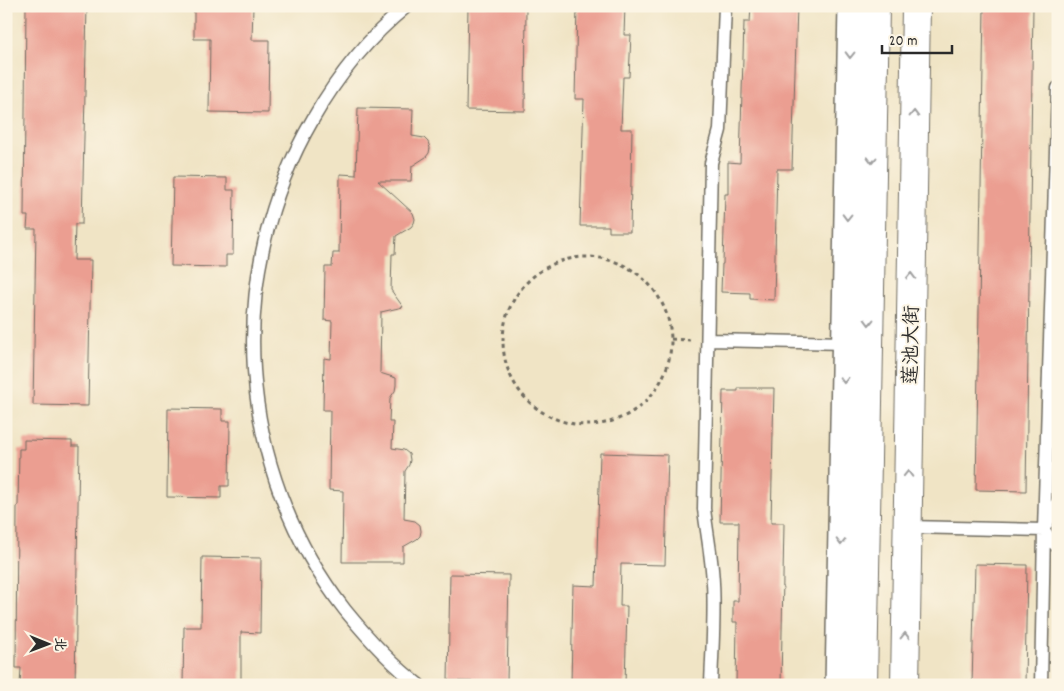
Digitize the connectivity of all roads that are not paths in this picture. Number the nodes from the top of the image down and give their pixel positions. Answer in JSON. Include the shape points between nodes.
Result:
{"nodes":[{"id":1,"x":407,"y":6,"type":"edge"},
{"id":2,"x":725,"y":6,"type":"edge"},
{"id":3,"x":850,"y":6,"type":"edge"},
{"id":4,"x":875,"y":6,"type":"edge"},
{"id":5,"x":916,"y":6,"type":"edge"},
{"id":6,"x":1058,"y":88,"type":"edge"},
{"id":7,"x":708,"y":340,"type":"junction"},
{"id":8,"x":844,"y":343,"type":"junction"},
{"id":9,"x":1058,"y":500,"type":"edge"},
{"id":10,"x":907,"y":527,"type":"junction"},
{"id":11,"x":1044,"y":530,"type":"junction"},
{"id":12,"x":1058,"y":548,"type":"edge"},
{"id":13,"x":419,"y":685,"type":"edge"},
{"id":14,"x":711,"y":685,"type":"edge"},
{"id":15,"x":838,"y":685,"type":"edge"},
{"id":16,"x":863,"y":685,"type":"edge"},
{"id":17,"x":904,"y":685,"type":"edge"},
{"id":18,"x":1041,"y":685,"type":"edge"}],
"edges":[{"from":1,"to":13,"type":"lane","via":[[371,40],[346,70],[323,102],[286,172],[262,248],[253,327],[253,367],[257,408],[266,447],[292,524],[311,560],[358,626]]},
{"from":2,"to":7,"type":"lane","via":[[720,130],[712,163]]},
{"from":3,"to":8,"type":"street","one_way":true},
{"from":4,"to":16,"type":"main road","name":"莲池大街","one_way":true},
{"from":10,"to":5,"type":"main road","name":"莲池大街","one_way":true},
{"from":6,"to":11,"type":"lane"},
{"from":7,"to":8,"type":"lane"},
{"from":7,"to":14,"type":"lane","via":[[704,509],[713,584]]},
{"from":8,"to":15,"type":"street","one_way":true},
{"from":9,"to":11,"type":"lane"},
{"from":10,"to":11,"type":"lane"},
{"from":17,"to":10,"type":"main road","name":"莲池大街","one_way":true},
{"from":11,"to":12,"type":"lane"},
{"from":11,"to":18,"type":"lane"}]}
